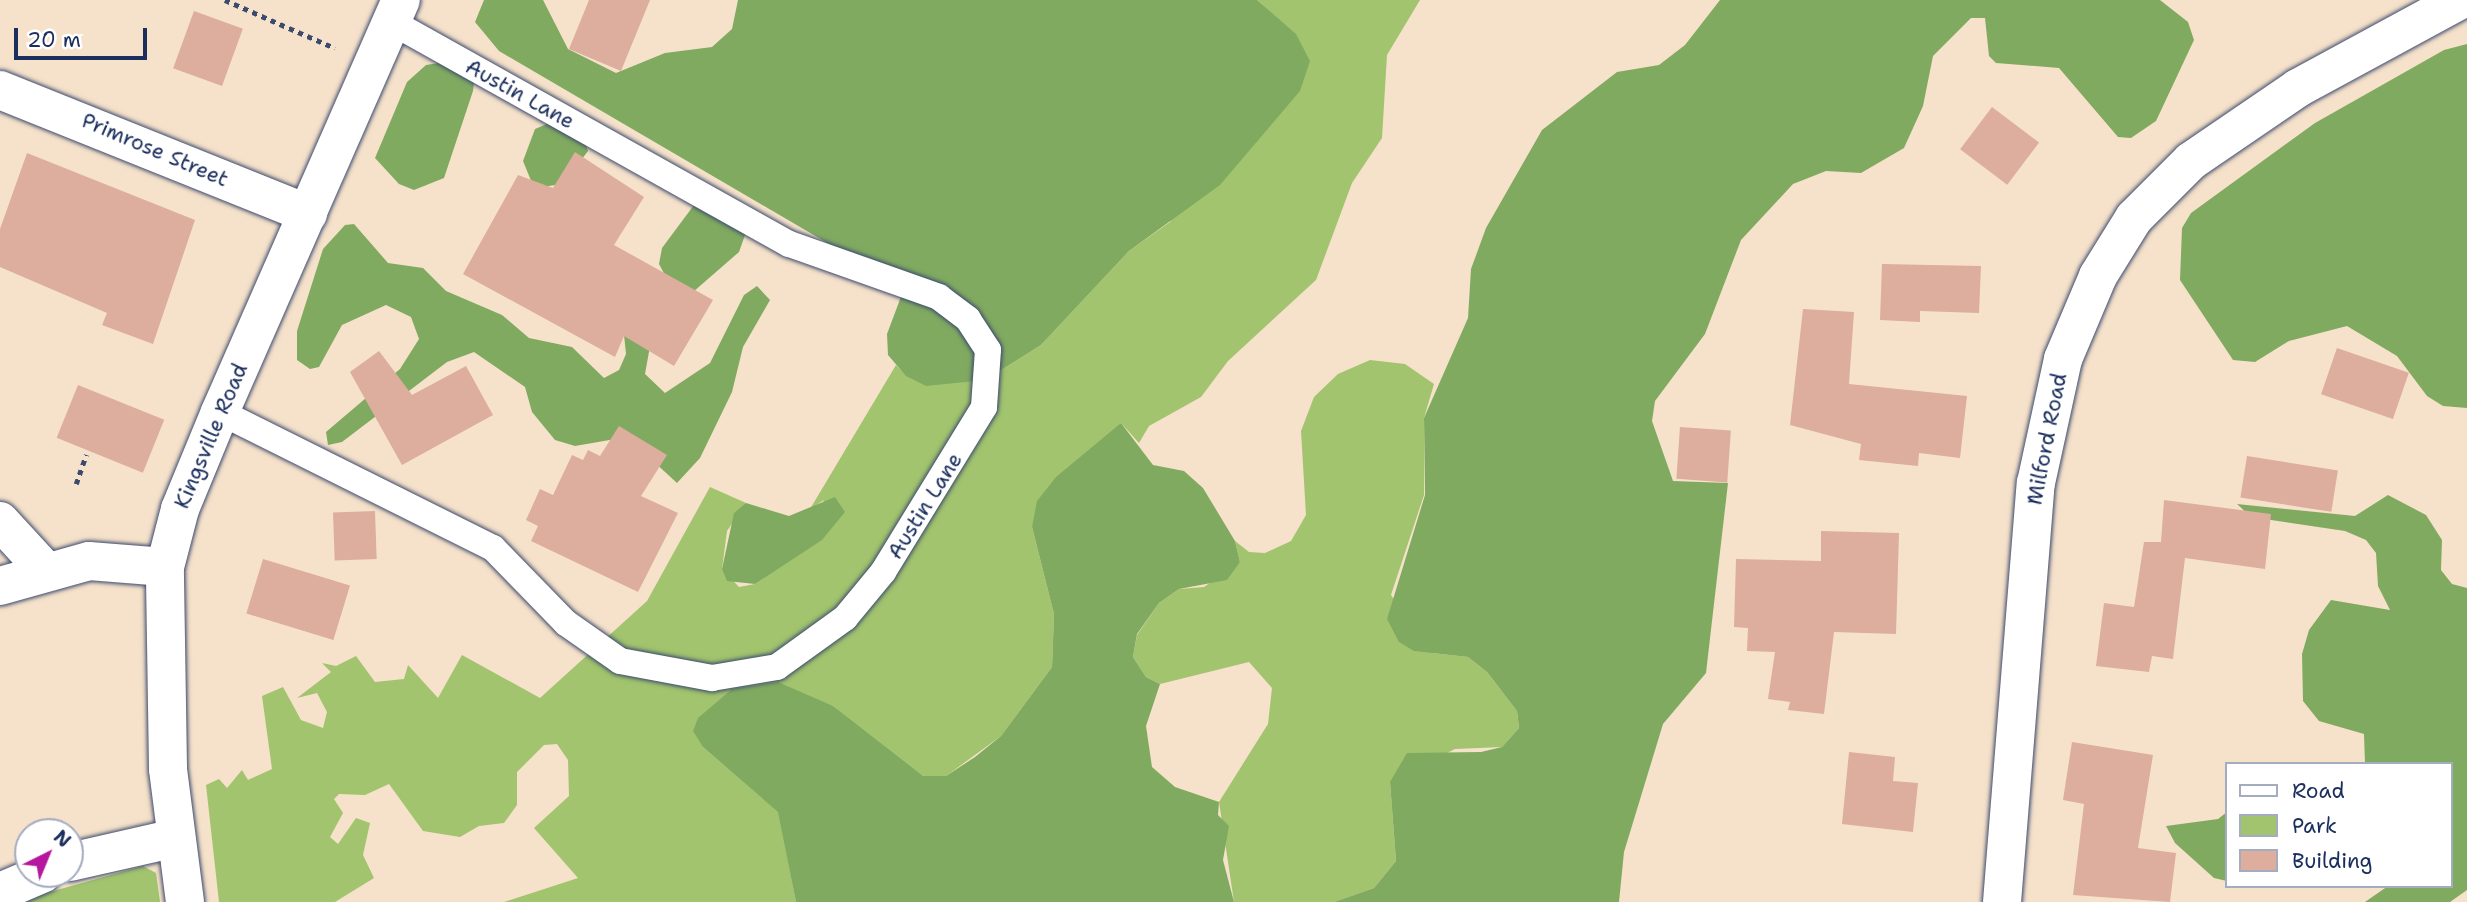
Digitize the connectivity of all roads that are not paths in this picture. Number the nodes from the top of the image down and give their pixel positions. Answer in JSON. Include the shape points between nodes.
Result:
{"nodes":[{"id":1,"x":2460,"y":0,"type":"edge"},
{"id":2,"x":397,"y":11,"type":"edge"},
{"id":3,"x":0,"y":90,"type":"edge"},
{"id":4,"x":308,"y":214,"type":"junction"},
{"id":5,"x":220,"y":412,"type":"junction"},
{"id":6,"x":0,"y":521,"type":"edge"},
{"id":7,"x":164,"y":567,"type":"junction"},
{"id":8,"x":44,"y":569,"type":"junction"},
{"id":9,"x":0,"y":586,"type":"edge"},
{"id":10,"x":176,"y":838,"type":"junction"},
{"id":11,"x":84,"y":859,"type":"edge"},
{"id":12,"x":185,"y":902,"type":"edge"},
{"id":13,"x":2002,"y":902,"type":"edge"}],
"edges":[{"from":1,"to":13,"type":"street","name":"Milford Road","via":[[2298,88],[2191,161],[2134,218],[2098,276],[2063,359],[2036,483]]},
{"from":2,"to":4,"type":"street","name":"Kingsville Road"},
{"from":2,"to":5,"type":"lane","name":"Austin Lane","via":[[789,244],[939,297],[968,319],[988,350],[984,407],[883,572],[845,618],[777,667],[712,678],[620,661],[566,623],[525,575],[484,542]]},
{"from":3,"to":4,"type":"street","name":"Primrose Street"},
{"from":4,"to":5,"type":"street","name":"Kingsville Road"},
{"from":5,"to":7,"type":"street","name":"Kingsville Road","via":[[180,509]]},
{"from":6,"to":8,"type":"street"},
{"from":7,"to":8,"type":"street","via":[[89,561]]},
{"from":7,"to":10,"type":"street","name":"Kingsville Road","via":[[168,769]]},
{"from":8,"to":9,"type":"street"},
{"from":10,"to":11,"type":"street"},
{"from":10,"to":12,"type":"street","name":"Kingsville Road"}]}
